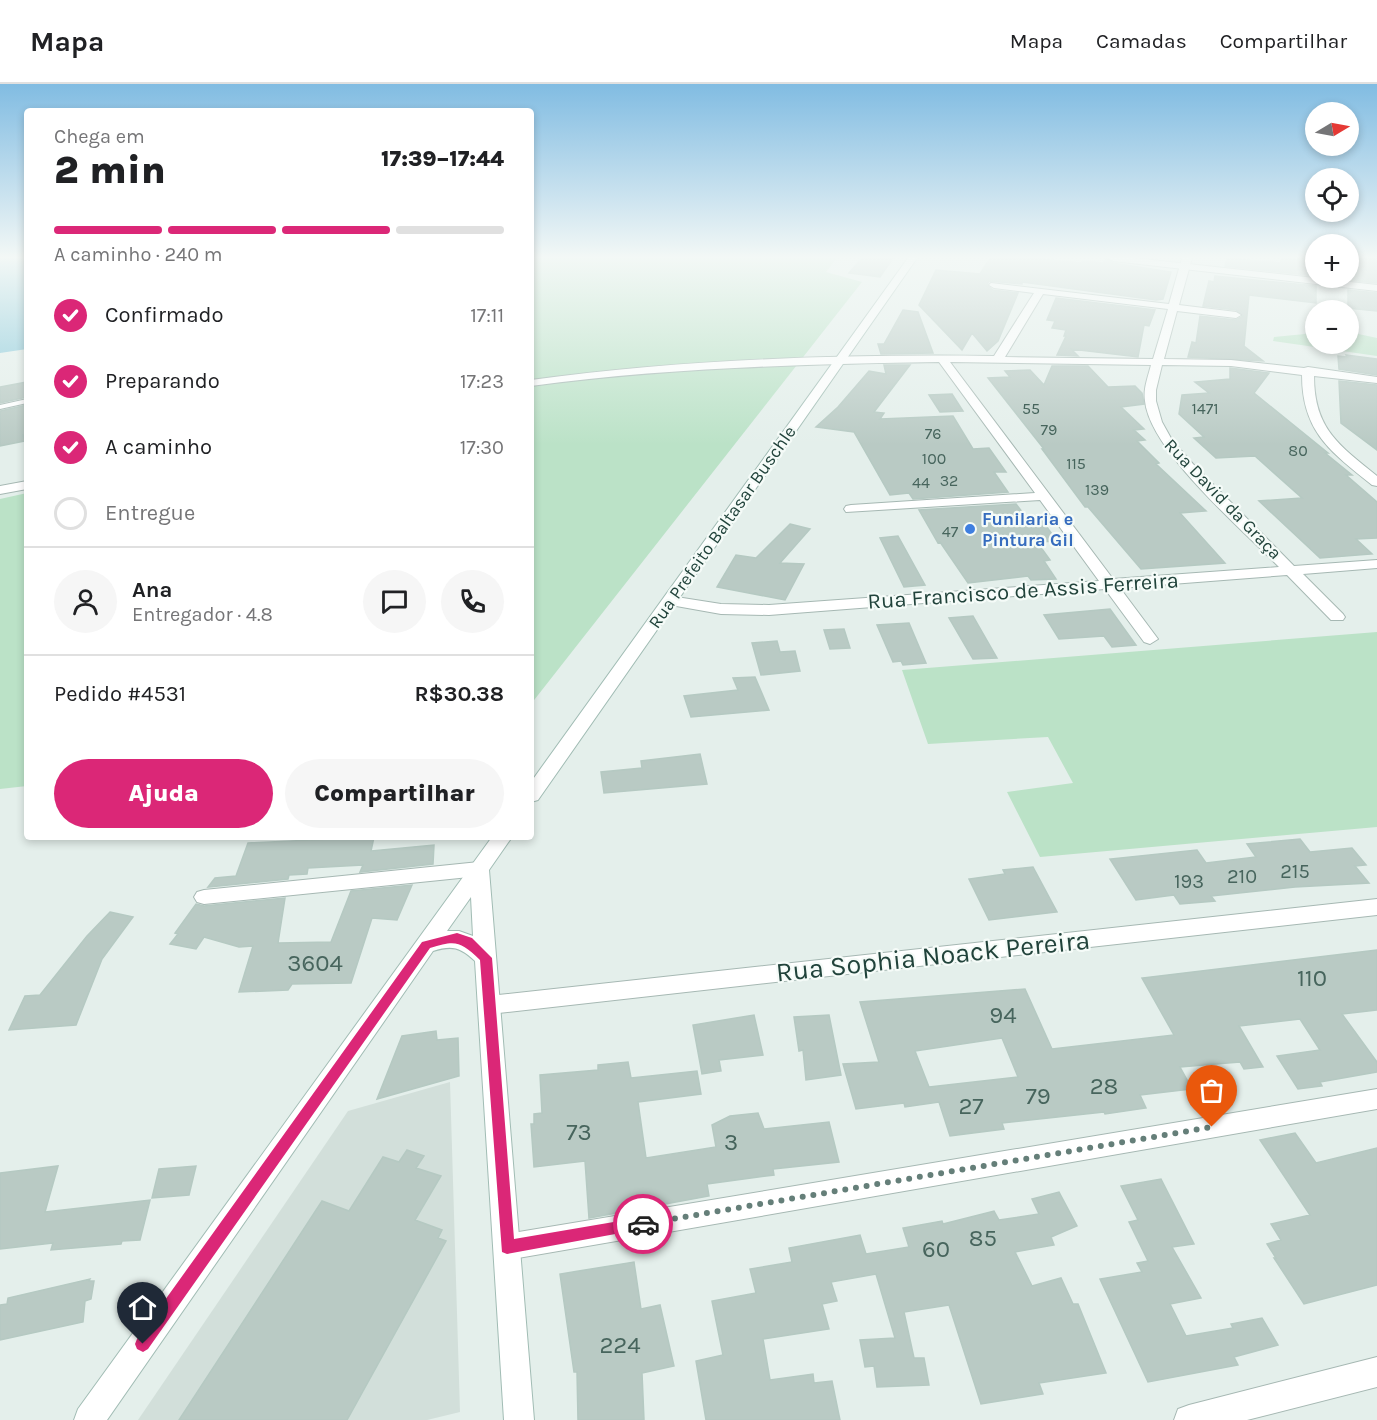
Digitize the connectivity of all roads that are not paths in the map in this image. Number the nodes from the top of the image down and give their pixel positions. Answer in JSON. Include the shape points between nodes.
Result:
{"nodes":[{"id":1,"x":868,"y":320,"type":"edge"},
{"id":2,"x":1022,"y":320,"type":"edge"},
{"id":3,"x":1169,"y":320,"type":"edge"},
{"id":4,"x":942,"y":358,"type":"junction"},
{"id":5,"x":841,"y":359,"type":"junction"},
{"id":6,"x":998,"y":359,"type":"junction"},
{"id":7,"x":1158,"y":360,"type":"junction"},
{"id":8,"x":1308,"y":370,"type":"junction"},
{"id":9,"x":1377,"y":380,"type":"edge"},
{"id":10,"x":534,"y":383,"type":"edge"},
{"id":11,"x":24,"y":402,"type":"edge"},
{"id":12,"x":0,"y":407,"type":"edge"},
{"id":13,"x":1377,"y":482,"type":"edge"},
{"id":14,"x":24,"y":486,"type":"edge"},
{"id":15,"x":0,"y":490,"type":"edge"},
{"id":16,"x":1045,"y":496,"type":"junction"},
{"id":17,"x":851,"y":509,"type":"dead end"},
{"id":18,"x":1377,"y":564,"type":"edge"},
{"id":19,"x":1291,"y":570,"type":"junction"},
{"id":20,"x":1109,"y":584,"type":"junction"},
{"id":21,"x":670,"y":601,"type":"junction"},
{"id":22,"x":1337,"y":617,"type":"dead end"},
{"id":23,"x":1150,"y":639,"type":"dead end"},
{"id":24,"x":534,"y":792,"type":"edge"},
{"id":25,"x":500,"y":840,"type":"edge"},
{"id":26,"x":479,"y":870,"type":"junction"},
{"id":27,"x":204,"y":897,"type":"dead end"},
{"id":28,"x":1377,"y":907,"type":"edge"},
{"id":29,"x":426,"y":945,"type":"junction"},
{"id":30,"x":486,"y":958,"type":"junction"},
{"id":31,"x":489,"y":1005,"type":"junction"},
{"id":32,"x":1377,"y":1099,"type":"edge"},
{"id":33,"x":507,"y":1247,"type":"junction"},
{"id":34,"x":1377,"y":1372,"type":"edge"},
{"id":35,"x":89,"y":1420,"type":"edge"},
{"id":36,"x":519,"y":1420,"type":"edge"},
{"id":37,"x":1189,"y":1420,"type":"edge"}],
"edges":[{"from":1,"to":5,"type":"street","name":"Rua Prefeito Baltasar Buschle"},
{"from":2,"to":6,"type":"street"},
{"from":3,"to":7,"type":"street","name":"Rua David da Graça"},
{"from":4,"to":5,"type":"street"},
{"from":4,"to":6,"type":"street"},
{"from":4,"to":16,"type":"street"},
{"from":5,"to":10,"type":"street"},
{"from":5,"to":21,"type":"street","name":"Rua Prefeito Baltasar Buschle"},
{"from":6,"to":7,"type":"street"},
{"from":7,"to":8,"type":"street"},
{"from":7,"to":19,"type":"street","name":"Rua David da Graça","via":[[1150,399],[1162,435],[1188,467]]},
{"from":8,"to":9,"type":"street"},
{"from":8,"to":13,"type":"street","via":[[1307,392],[1313,420],[1335,446]]},
{"from":11,"to":12,"type":"lane"},
{"from":14,"to":15,"type":"street"},
{"from":16,"to":17,"type":"street"},
{"from":16,"to":20,"type":"street"},
{"from":18,"to":19,"type":"street","name":"Rua Francisco de Assis Ferreira"},
{"from":19,"to":20,"type":"street","name":"Rua Francisco de Assis Ferreira"},
{"from":19,"to":22,"type":"street","name":"Rua David da Graça"},
{"from":20,"to":21,"type":"street","name":"Rua Francisco de Assis Ferreira","via":[[769,610],[721,609]]},
{"from":20,"to":23,"type":"street"},
{"from":21,"to":24,"type":"street","name":"Rua Prefeito Baltasar Buschle"},
{"from":25,"to":26,"type":"street"},
{"from":26,"to":27,"type":"street"},
{"from":26,"to":29,"type":"street"},
{"from":26,"to":30,"type":"street"},
{"from":28,"to":31,"type":"street","name":"Rua Sophia Noack Pereira"},
{"from":29,"to":30,"type":"street","via":[[457,938],[468,941]]},
{"from":29,"to":35,"type":"street"},
{"from":30,"to":31,"type":"street"},
{"from":31,"to":33,"type":"street"},
{"from":32,"to":33,"type":"street"},
{"from":33,"to":36,"type":"street"},
{"from":34,"to":37,"type":"street"}]}
